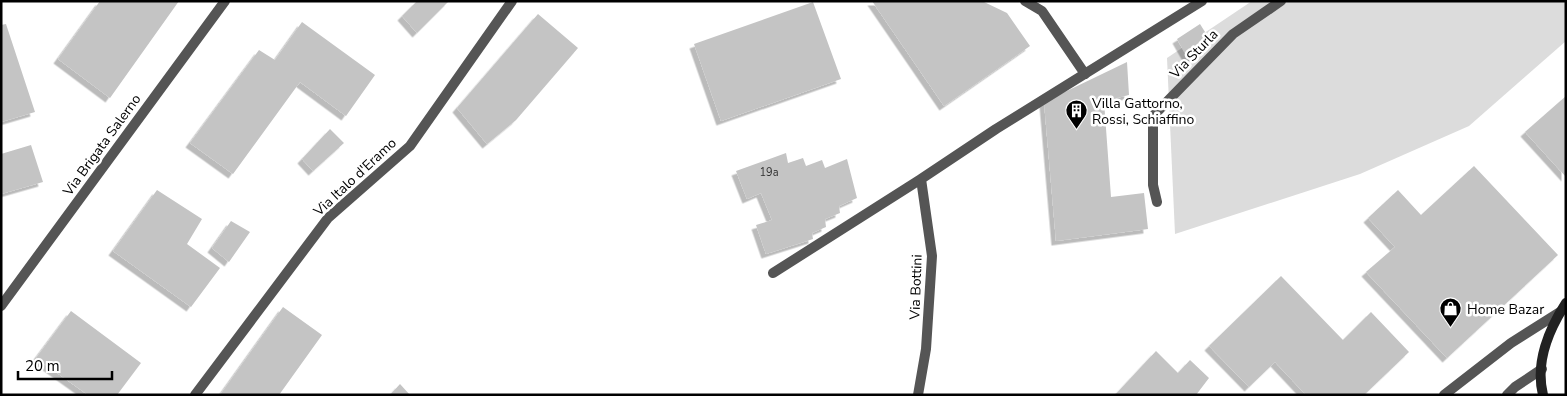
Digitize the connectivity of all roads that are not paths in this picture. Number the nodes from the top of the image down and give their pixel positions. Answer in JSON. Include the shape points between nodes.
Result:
{"nodes":[{"id":1,"x":225,"y":1,"type":"edge"},
{"id":2,"x":512,"y":1,"type":"edge"},
{"id":3,"x":1025,"y":1,"type":"edge"},
{"id":4,"x":1202,"y":1,"type":"edge"},
{"id":5,"x":1281,"y":1,"type":"edge"},
{"id":6,"x":1085,"y":74,"type":"junction"},
{"id":7,"x":921,"y":179,"type":"junction"},
{"id":8,"x":1157,"y":202,"type":"dead end"},
{"id":9,"x":773,"y":273,"type":"dead end"},
{"id":10,"x":1,"y":306,"type":"edge"},
{"id":11,"x":1563,"y":307,"type":"edge"},
{"id":12,"x":1542,"y":369,"type":"junction"},
{"id":13,"x":195,"y":395,"type":"edge"},
{"id":14,"x":918,"y":395,"type":"edge"},
{"id":15,"x":1444,"y":395,"type":"edge"},
{"id":16,"x":1507,"y":395,"type":"edge"},
{"id":17,"x":1544,"y":395,"type":"edge"}],
"edges":[{"from":1,"to":10,"type":"street","name":"Via Brigata Salerno"},
{"from":2,"to":13,"type":"street","name":"Via Italo d'Eramo","via":[[410,146],[328,218]]},
{"from":3,"to":6,"type":"street","via":[[1042,11]]},
{"from":4,"to":6,"type":"street"},
{"from":5,"to":8,"type":"street","name":"Via Sturla","via":[[1233,34],[1153,116],[1153,185]]},
{"from":6,"to":7,"type":"street"},
{"from":7,"to":9,"type":"street"},
{"from":7,"to":14,"type":"street","name":"Via Bottini","via":[[932,256],[926,349]]},
{"from":11,"to":12,"type":"main road","via":[[1549,334]]},
{"from":11,"to":15,"type":"street"},
{"from":12,"to":16,"type":"street"},
{"from":12,"to":17,"type":"main road"}]}
